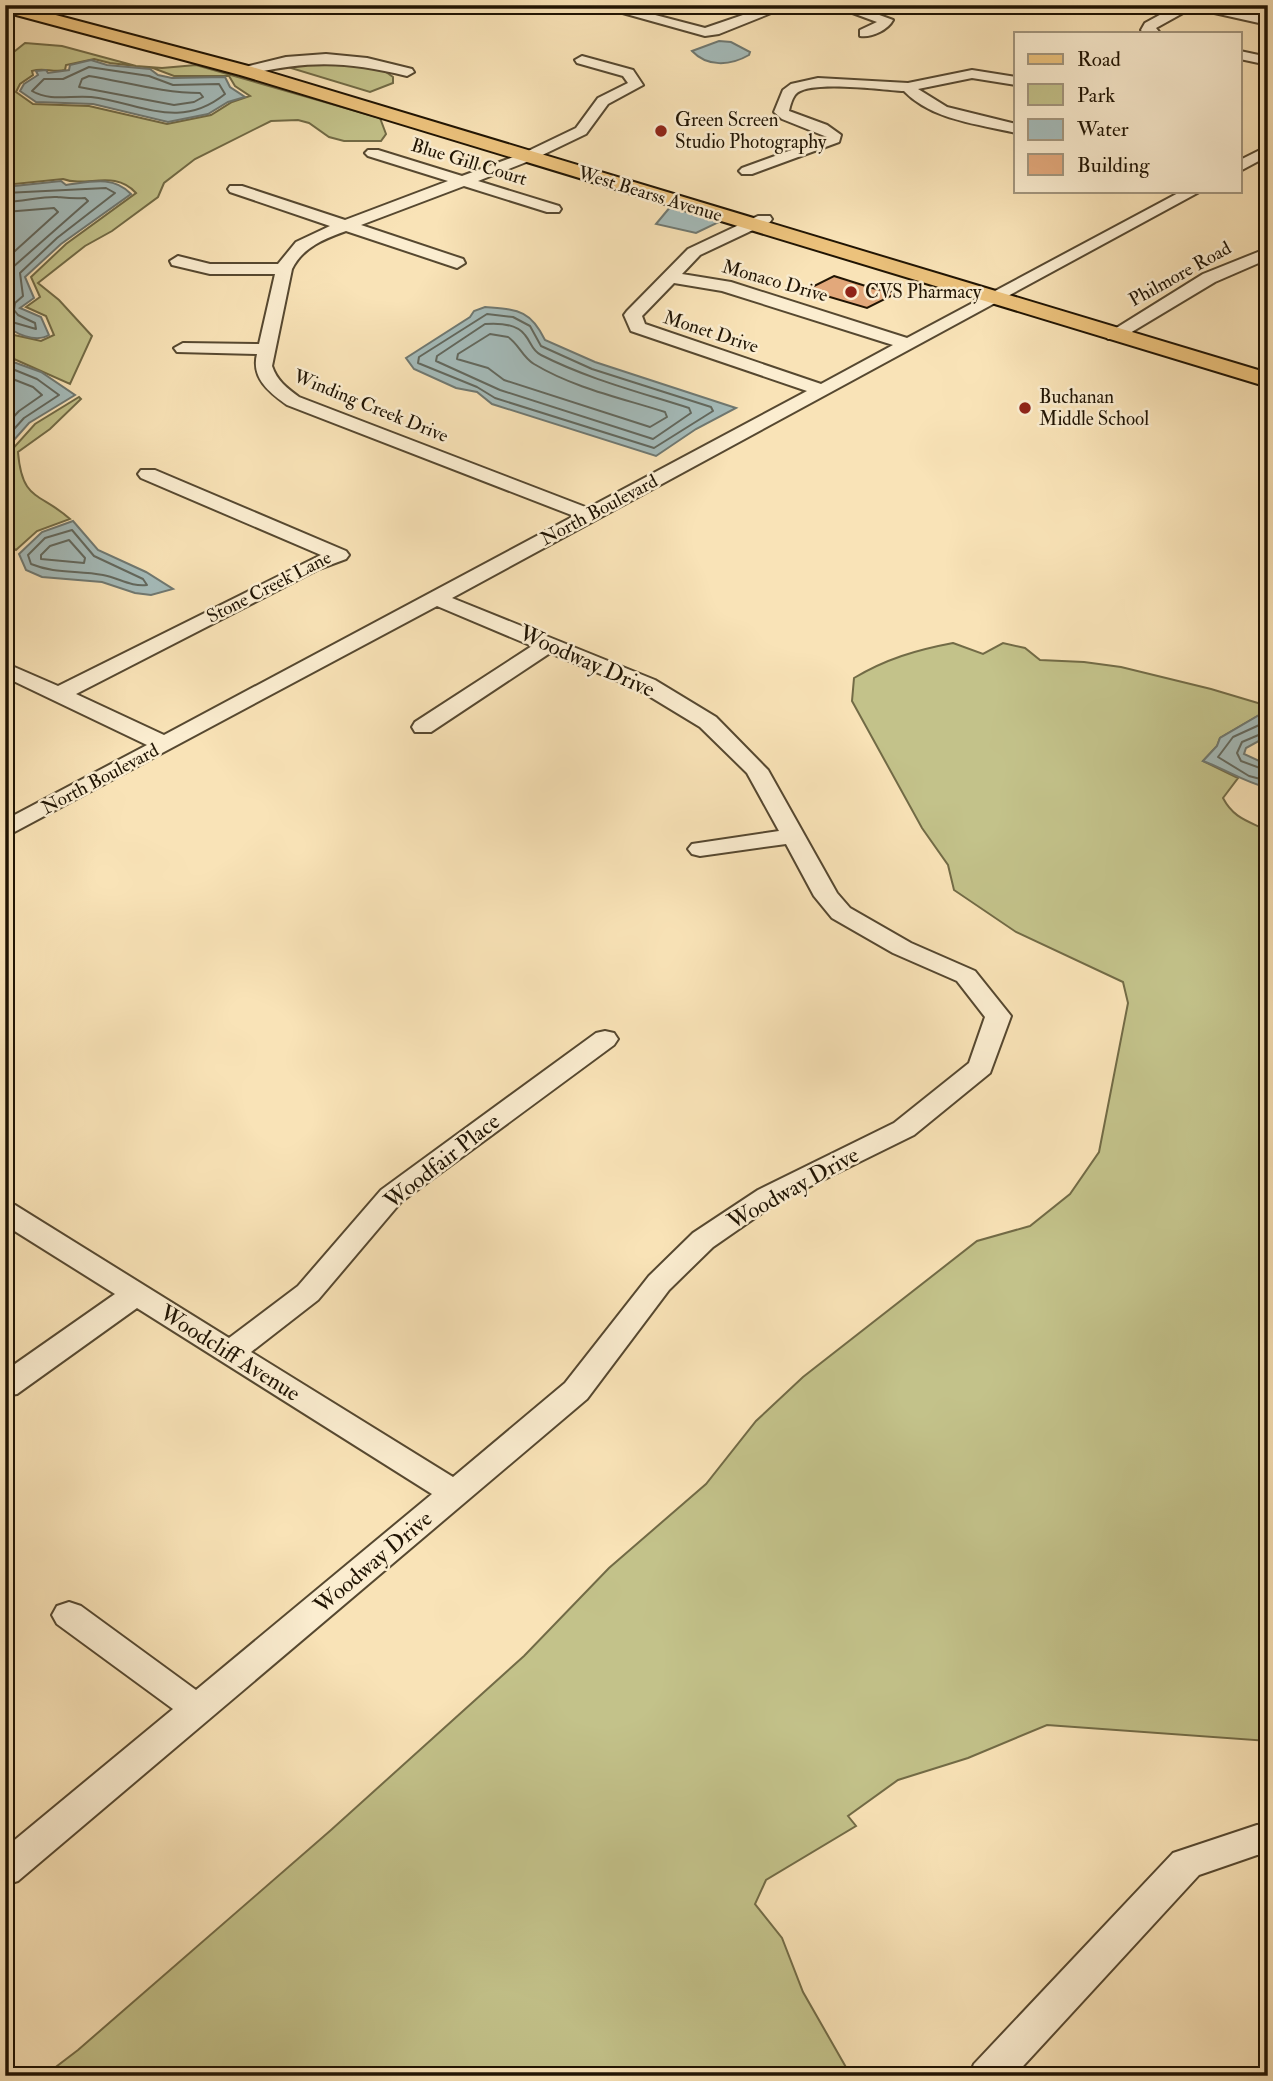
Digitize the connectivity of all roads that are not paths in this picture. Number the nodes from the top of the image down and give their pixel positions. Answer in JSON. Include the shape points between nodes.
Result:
{"nodes":[{"id":1,"x":600,"y":5,"type":"edge"},
{"id":2,"x":785,"y":5,"type":"edge"},
{"id":3,"x":836,"y":5,"type":"edge"},
{"id":4,"x":1188,"y":5,"type":"edge"},
{"id":5,"x":1194,"y":5,"type":"edge"},
{"id":6,"x":27,"y":10,"type":"edge"},
{"id":7,"x":1268,"y":21,"type":"edge"},
{"id":8,"x":1150,"y":32,"type":"edge"},
{"id":9,"x":865,"y":33,"type":"dead end"},
{"id":10,"x":1242,"y":54,"type":"edge"},
{"id":11,"x":582,"y":60,"type":"dead end"},
{"id":12,"x":1268,"y":61,"type":"edge"},
{"id":13,"x":253,"y":69,"type":"junction"},
{"id":14,"x":407,"y":72,"type":"dead end"},
{"id":15,"x":1014,"y":81,"type":"edge"},
{"id":16,"x":908,"y":87,"type":"junction"},
{"id":17,"x":1014,"y":128,"type":"edge"},
{"id":18,"x":1268,"y":150,"type":"edge"},
{"id":19,"x":373,"y":153,"type":"dead end"},
{"id":20,"x":535,"y":153,"type":"junction"},
{"id":21,"x":1242,"y":165,"type":"edge"},
{"id":22,"x":747,"y":171,"type":"dead end"},
{"id":23,"x":466,"y":181,"type":"junction"},
{"id":24,"x":236,"y":190,"type":"dead end"},
{"id":25,"x":1191,"y":192,"type":"edge"},
{"id":26,"x":553,"y":209,"type":"dead end"},
{"id":27,"x":758,"y":222,"type":"junction"},
{"id":28,"x":345,"y":225,"type":"junction"},
{"id":29,"x":1268,"y":253,"type":"edge"},
{"id":30,"x":178,"y":261,"type":"dead end"},
{"id":31,"x":457,"y":262,"type":"dead end"},
{"id":32,"x":284,"y":269,"type":"junction"},
{"id":33,"x":669,"y":277,"type":"junction"},
{"id":34,"x":998,"y":294,"type":"junction"},
{"id":35,"x":1121,"y":331,"type":"junction"},
{"id":36,"x":908,"y":344,"type":"junction"},
{"id":37,"x":184,"y":348,"type":"dead end"},
{"id":38,"x":266,"y":349,"type":"junction"},
{"id":39,"x":1268,"y":369,"type":"edge"},
{"id":40,"x":1268,"y":380,"type":"edge"},
{"id":41,"x":822,"y":390,"type":"junction"},
{"id":42,"x":148,"y":474,"type":"dead end"},
{"id":43,"x":588,"y":515,"type":"junction"},
{"id":44,"x":435,"y":598,"type":"junction"},
{"id":45,"x":549,"y":644,"type":"junction"},
{"id":46,"x":5,"y":669,"type":"edge"},
{"id":47,"x":59,"y":694,"type":"junction"},
{"id":48,"x":423,"y":727,"type":"dead end"},
{"id":49,"x":164,"y":744,"type":"junction"},
{"id":50,"x":5,"y":830,"type":"edge"},
{"id":51,"x":794,"y":836,"type":"junction"},
{"id":52,"x":700,"y":849,"type":"dead end"},
{"id":53,"x":605,"y":1040,"type":"dead end"},
{"id":54,"x":5,"y":1212,"type":"edge"},
{"id":55,"x":136,"y":1294,"type":"junction"},
{"id":56,"x":230,"y":1353,"type":"junction"},
{"id":57,"x":6,"y":1386,"type":"edge"},
{"id":58,"x":454,"y":1493,"type":"junction"},
{"id":59,"x":69,"y":1615,"type":"dead end"},
{"id":60,"x":199,"y":1710,"type":"junction"},
{"id":61,"x":1268,"y":1839,"type":"edge"},
{"id":62,"x":5,"y":1870,"type":"edge"},
{"id":63,"x":988,"y":2076,"type":"edge"}],
"edges":[{"from":1,"to":2,"type":"street","via":[[705,32]]},
{"from":3,"to":9,"type":"street","via":[[886,20]]},
{"from":4,"to":8,"type":"street","via":[[1150,26]]},
{"from":5,"to":7,"type":"street"},
{"from":6,"to":13,"type":"main road","name":"West Bearss Avenue"},
{"from":10,"to":12,"type":"street"},
{"from":11,"to":20,"type":"street","name":"Winding Creek Drive","via":[[628,73],[636,85],[603,101],[581,131]]},
{"from":13,"to":14,"type":"street","via":[[279,60],[345,60]]},
{"from":13,"to":20,"type":"main road","name":"West Bearss Avenue"},
{"from":15,"to":16,"type":"street","via":[[972,74]]},
{"from":16,"to":17,"type":"street","via":[[915,96],[952,113]]},
{"from":16,"to":22,"type":"street","via":[[818,82],[796,87],[788,93],[782,112],[828,130],[834,139]]},
{"from":18,"to":21,"type":"street"},
{"from":19,"to":23,"type":"street","name":"Blue Gill Court"},
{"from":20,"to":23,"type":"street","name":"Winding Creek Drive"},
{"from":20,"to":27,"type":"main road","name":"West Bearss Avenue"},
{"from":23,"to":26,"type":"street","name":"Blue Gill Court"},
{"from":23,"to":28,"type":"street","name":"Winding Creek Drive"},
{"from":24,"to":28,"type":"street"},
{"from":25,"to":34,"type":"street","name":"North Boulevard"},
{"from":27,"to":33,"type":"street","name":"Monet Drive","via":[[694,251]]},
{"from":27,"to":34,"type":"main road","name":"West Bearss Avenue"},
{"from":28,"to":31,"type":"street"},
{"from":28,"to":32,"type":"street","name":"Winding Creek Drive","via":[[301,246]]},
{"from":29,"to":35,"type":"street","name":"Philmore Road","via":[[1209,278]]},
{"from":30,"to":32,"type":"street","via":[[210,269]]},
{"from":32,"to":38,"type":"street","name":"Winding Creek Drive"},
{"from":33,"to":36,"type":"street","name":"Monaco Drive","via":[[725,286]]},
{"from":33,"to":41,"type":"street","name":"Monet Drive","via":[[633,315],[637,327]]},
{"from":34,"to":35,"type":"main road","name":"West Bearss Avenue"},
{"from":34,"to":36,"type":"street","name":"North Boulevard"},
{"from":35,"to":39,"type":"main road","name":"West Bearss Avenue"},
{"from":35,"to":40,"type":"main road","name":"West Bearss Avenue"},
{"from":36,"to":41,"type":"street","name":"North Boulevard"},
{"from":37,"to":38,"type":"street"},
{"from":38,"to":43,"type":"street","name":"Winding Creek Drive","via":[[267,378],[293,401]]},
{"from":41,"to":43,"type":"street","name":"North Boulevard"},
{"from":42,"to":47,"type":"street","name":"Stone Creek Lane","via":[[339,555]]},
{"from":43,"to":44,"type":"street","name":"North Boulevard"},
{"from":44,"to":45,"type":"street","name":"Woodway Drive"},
{"from":44,"to":49,"type":"street","name":"North Boulevard"},
{"from":45,"to":48,"type":"street"},
{"from":45,"to":51,"type":"street","name":"Woodway Drive","via":[[647,685],[709,722],[757,770]]},
{"from":46,"to":47,"type":"street"},
{"from":47,"to":49,"type":"street"},
{"from":49,"to":50,"type":"street","name":"North Boulevard"},
{"from":51,"to":52,"type":"street"},
{"from":51,"to":58,"type":"street","name":"Woodway Drive","via":[[825,896],[841,913],[902,948],[966,976],[998,1016],[981,1067],[904,1129],[768,1196],[703,1240],[659,1283],[576,1391]]},
{"from":53,"to":56,"type":"street","name":"Woodfair Place","via":[[391,1196],[308,1293]]},
{"from":54,"to":55,"type":"street","name":"Woodcliff Avenue"},
{"from":55,"to":56,"type":"street","name":"Woodcliff Avenue"},
{"from":55,"to":57,"type":"street"},
{"from":56,"to":58,"type":"street","name":"Woodcliff Avenue"},
{"from":58,"to":60,"type":"street","name":"Woodway Drive"},
{"from":59,"to":60,"type":"street"},
{"from":60,"to":62,"type":"street","name":"Woodway Drive"},
{"from":61,"to":63,"type":"street","via":[[1186,1864]]}]}
